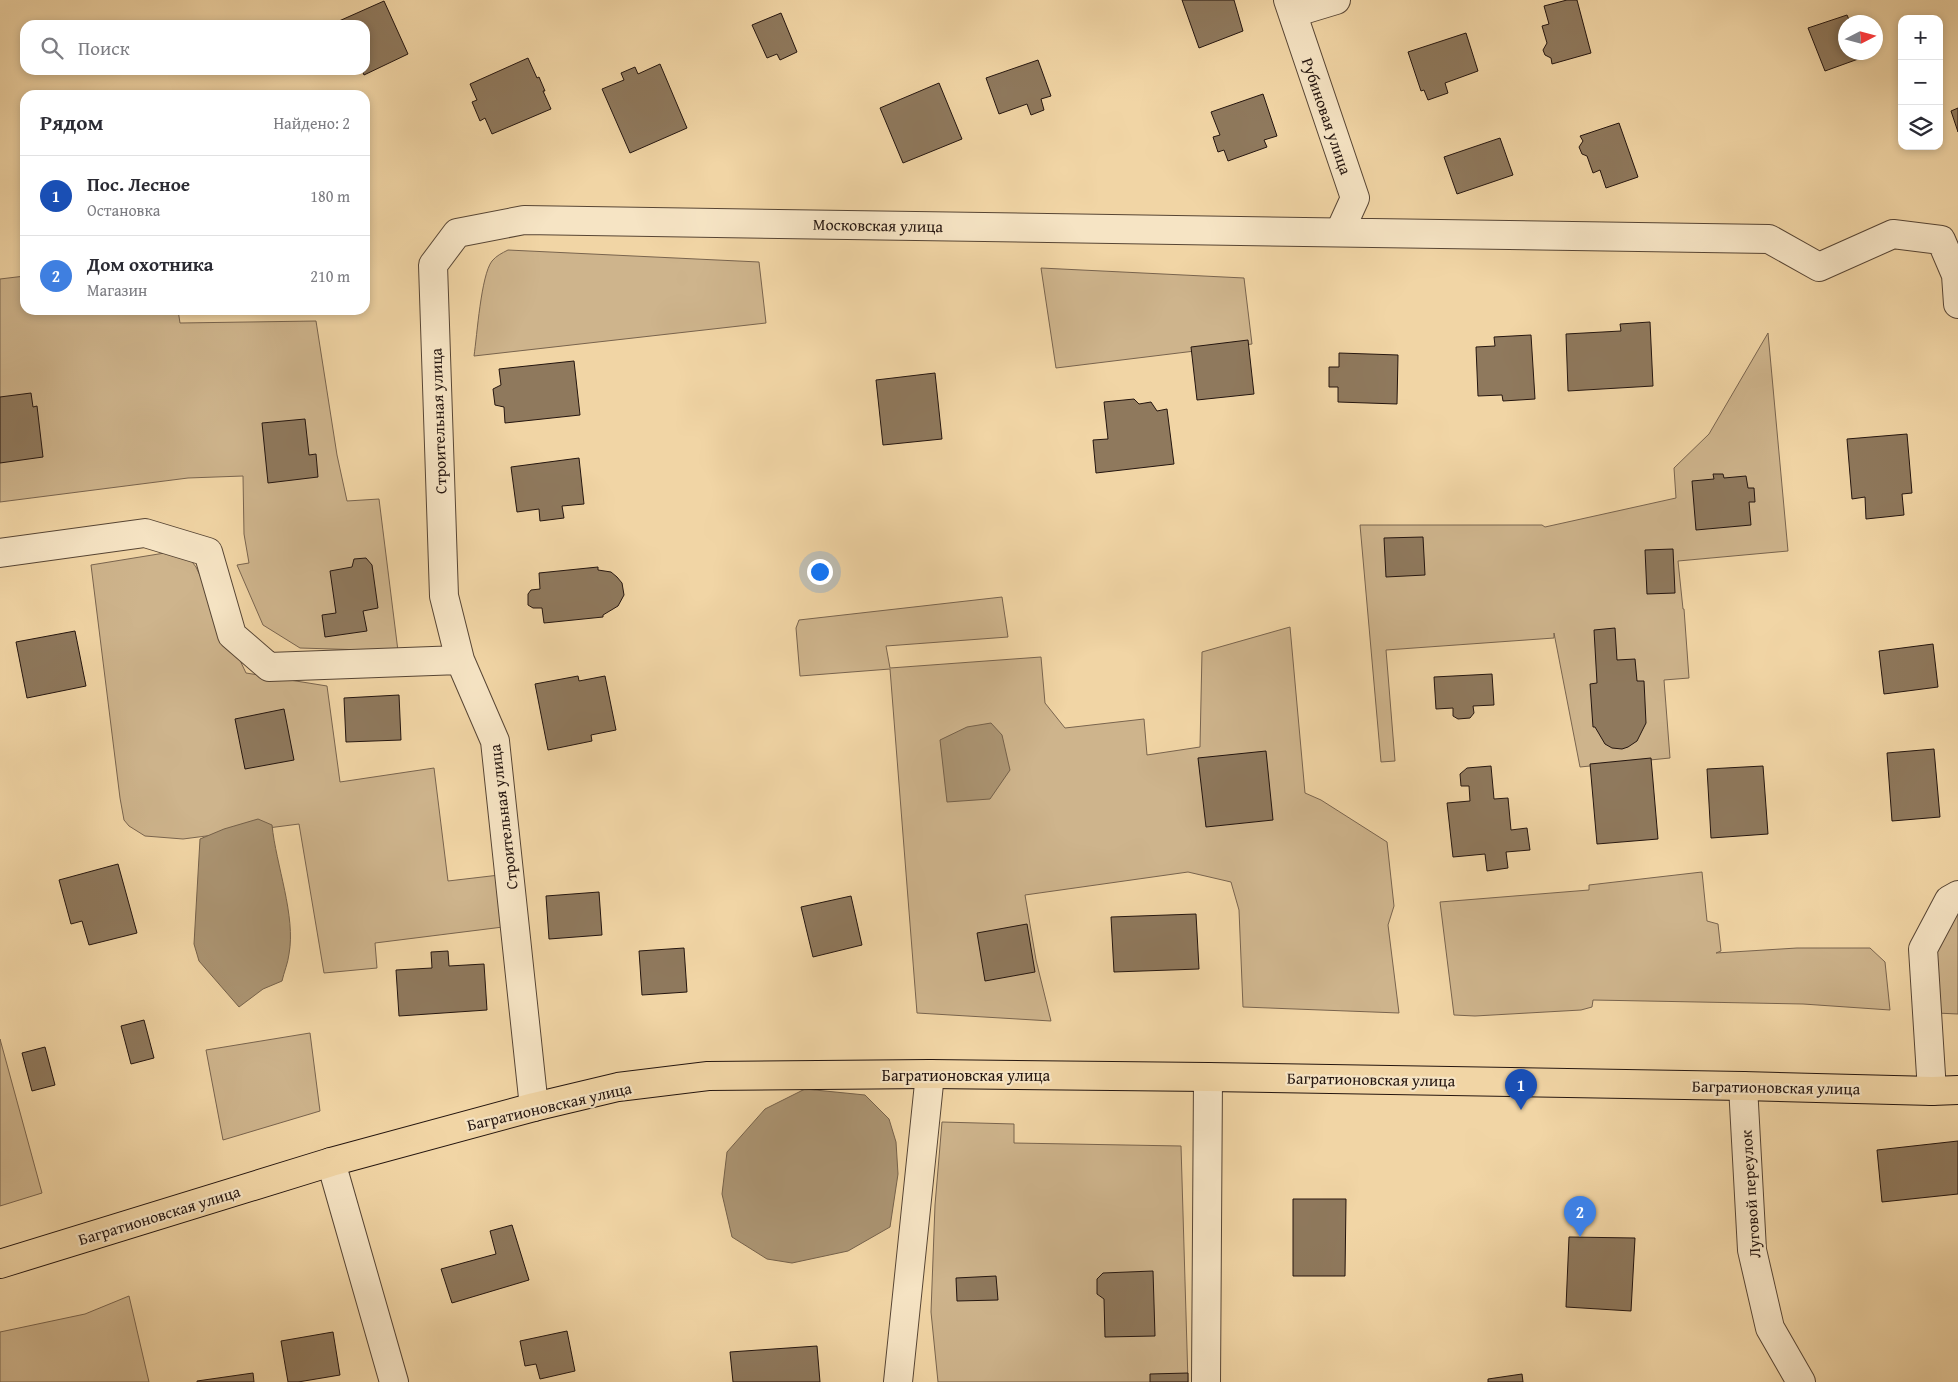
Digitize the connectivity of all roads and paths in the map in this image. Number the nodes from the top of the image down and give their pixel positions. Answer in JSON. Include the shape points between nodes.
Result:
{"nodes":[{"id":1,"x":1336,"y":0,"type":"edge"},
{"id":2,"x":1291,"y":7,"type":"edge"},
{"id":3,"x":1340,"y":231,"type":"junction"},
{"id":4,"x":433,"y":265,"type":"joint"},
{"id":5,"x":1958,"y":304,"type":"edge"},
{"id":6,"x":0,"y":553,"type":"edge"},
{"id":7,"x":460,"y":660,"type":"junction"},
{"id":8,"x":1958,"y":895,"type":"edge"},
{"id":9,"x":930,"y":1074,"type":"junction"},
{"id":10,"x":1208,"y":1077,"type":"junction"},
{"id":11,"x":1743,"y":1086,"type":"junction"},
{"id":12,"x":1945,"y":1091,"type":"edge"},
{"id":13,"x":534,"y":1107,"type":"junction"},
{"id":14,"x":331,"y":1162,"type":"junction"},
{"id":15,"x":0,"y":1264,"type":"edge"},
{"id":16,"x":394,"y":1382,"type":"edge"},
{"id":17,"x":898,"y":1382,"type":"edge"},
{"id":18,"x":1206,"y":1382,"type":"edge"},
{"id":19,"x":1801,"y":1382,"type":"edge"}],
"edges":[{"from":1,"to":2,"type":"street"},
{"from":2,"to":3,"type":"street","name":"Рубиновая улица","via":[[1355,198]]},
{"from":3,"to":4,"type":"street","name":"Московская улица","via":[[524,220],[457,233]]},
{"from":3,"to":5,"type":"street","name":"Московская улица","via":[[1769,239],[1819,267],[1893,234],[1941,240],[1956,276]]},
{"from":4,"to":7,"type":"street","name":"Строительная улица","via":[[444,596]]},
{"from":6,"to":7,"type":"street","via":[[145,533],[208,552],[232,635],[269,667]]},
{"from":7,"to":13,"type":"street","name":"Строительная улица","via":[[496,741]]},
{"from":8,"to":12,"type":"street","via":[[1949,900],[1923,949]]},
{"from":9,"to":10,"type":"main road","name":"Багратионовская улица"},
{"from":9,"to":13,"type":"main road","name":"Багратионовская улица","via":[[708,1076],[618,1087]]},
{"from":9,"to":17,"type":"street"},
{"from":10,"to":11,"type":"main road","name":"Багратионовская улица"},
{"from":10,"to":18,"type":"street"},
{"from":11,"to":12,"type":"main road","name":"Багратионовская улица"},
{"from":11,"to":19,"type":"street","name":"Луговой переулок","via":[[1752,1250],[1770,1328]]},
{"from":13,"to":14,"type":"main road","name":"Багратионовская улица"},
{"from":14,"to":15,"type":"main road","name":"Багратионовская улица"},
{"from":14,"to":16,"type":"street"}]}
